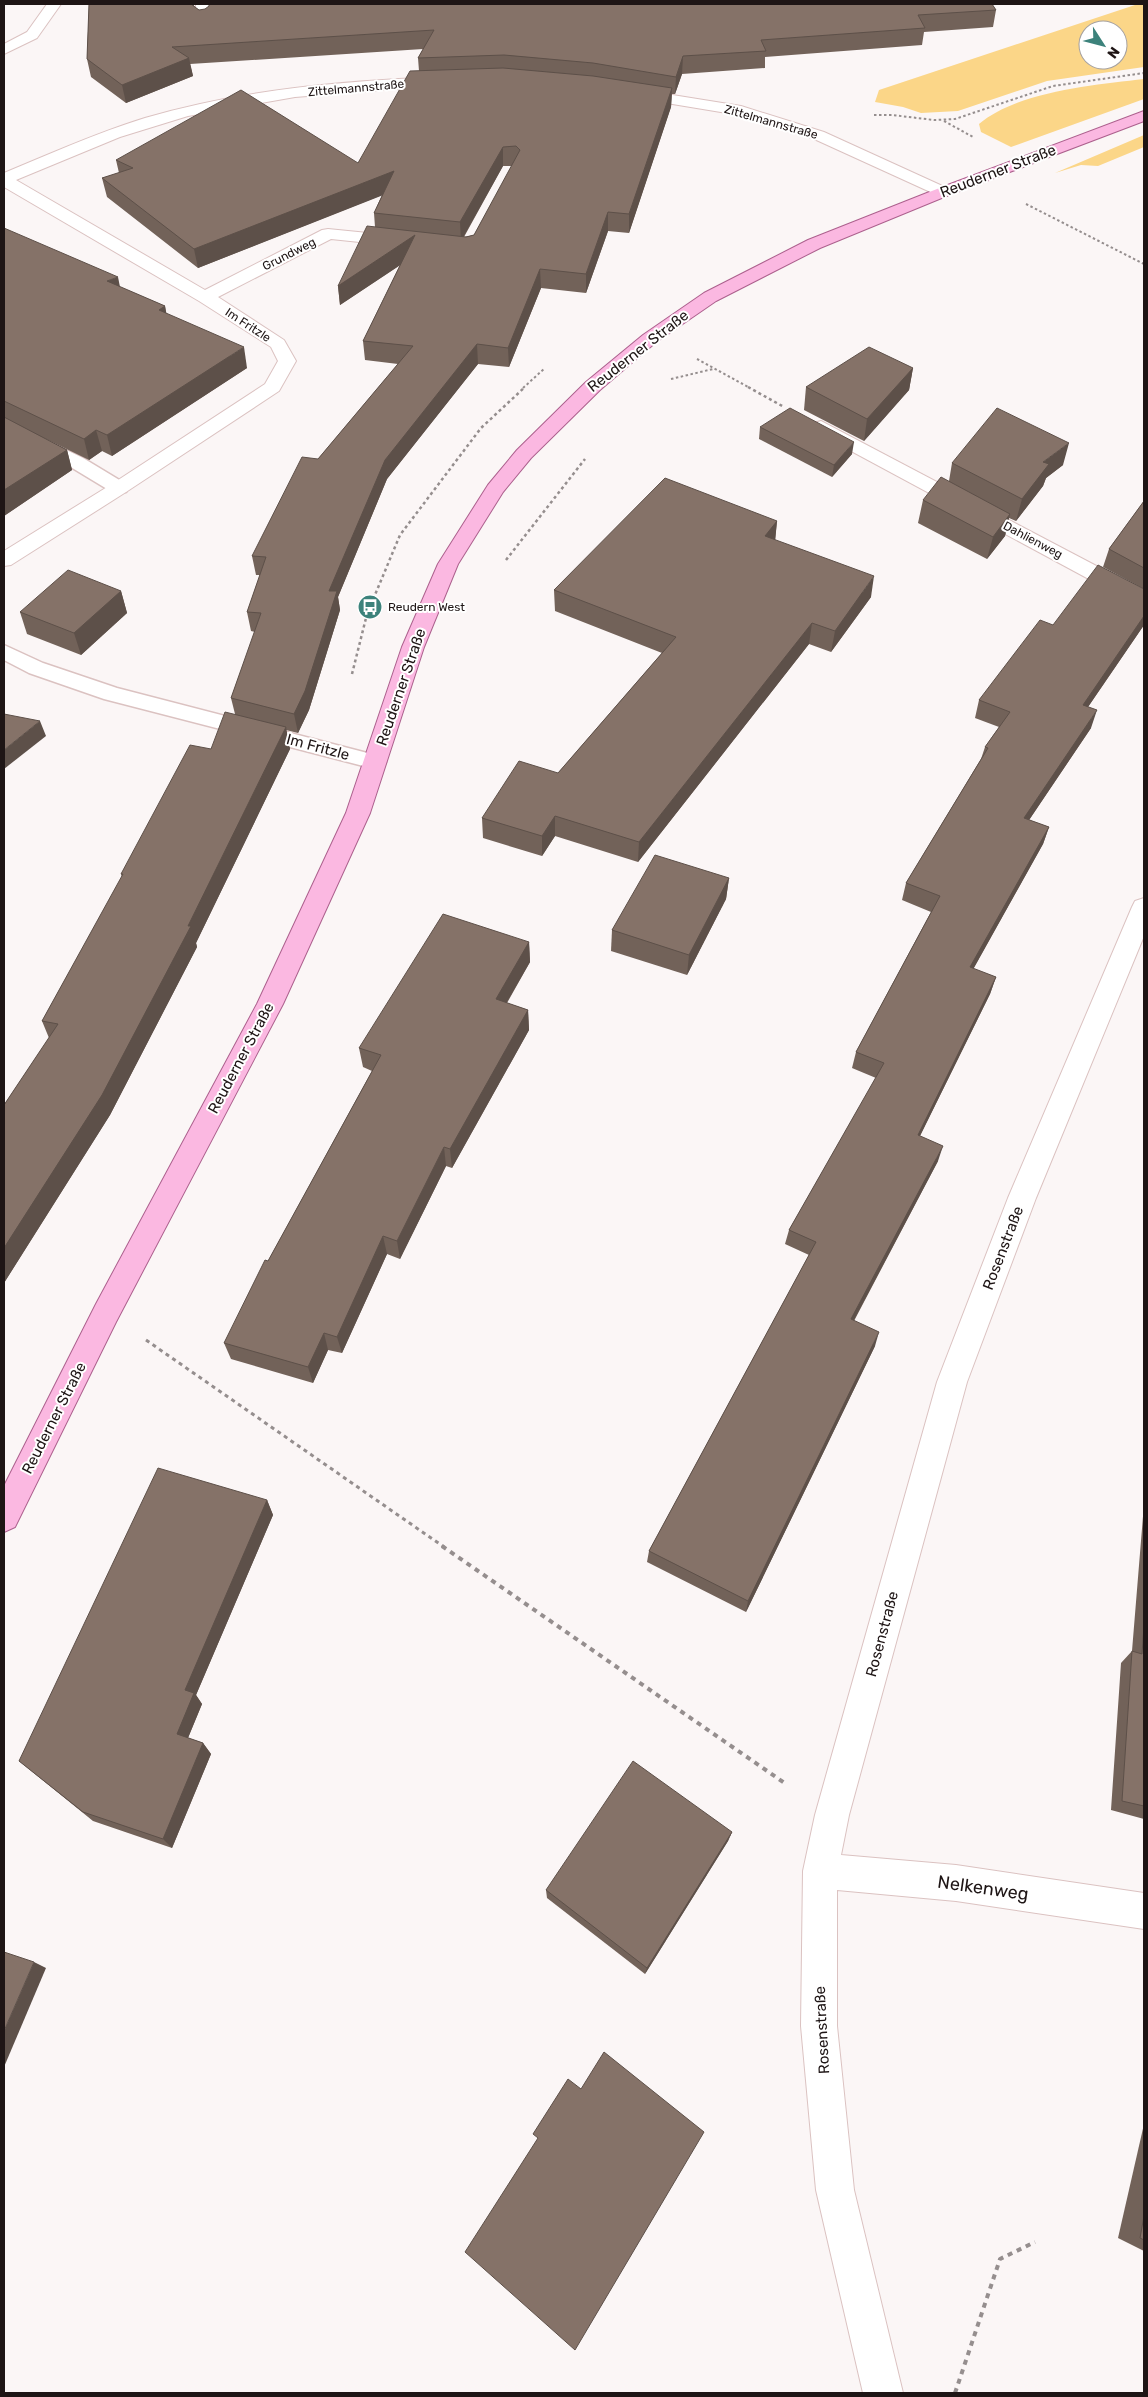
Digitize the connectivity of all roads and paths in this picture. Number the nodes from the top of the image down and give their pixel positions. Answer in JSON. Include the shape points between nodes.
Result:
{"nodes":[{"id":1,"x":54,"y":4,"type":"edge"},
{"id":2,"x":203,"y":4,"type":"edge"},
{"id":3,"x":203,"y":22,"type":"edge"},
{"id":4,"x":4,"y":50,"type":"edge"},
{"id":5,"x":1144,"y":73,"type":"edge"},
{"id":6,"x":454,"y":81,"type":"edge"},
{"id":7,"x":620,"y":92,"type":"edge"},
{"id":8,"x":1144,"y":116,"type":"edge"},
{"id":9,"x":818,"y":134,"type":"junction"},
{"id":10,"x":4,"y":180,"type":"edge"},
{"id":11,"x":943,"y":192,"type":"junction"},
{"id":12,"x":1021,"y":202,"type":"dead end"},
{"id":13,"x":417,"y":244,"type":"edge"},
{"id":14,"x":1144,"y":264,"type":"edge"},
{"id":15,"x":205,"y":297,"type":"junction"},
{"id":16,"x":691,"y":356,"type":"dead end"},
{"id":17,"x":714,"y":368,"type":"junction"},
{"id":18,"x":670,"y":379,"type":"dead end"},
{"id":19,"x":789,"y":410,"type":"joint"},
{"id":20,"x":4,"y":425,"type":"edge"},
{"id":21,"x":586,"y":458,"type":"dead end"},
{"id":22,"x":119,"y":488,"type":"junction"},
{"id":23,"x":4,"y":560,"type":"edge"},
{"id":24,"x":505,"y":562,"type":"dead end"},
{"id":25,"x":1144,"y":600,"type":"edge"},
{"id":26,"x":4,"y":652,"type":"edge"},
{"id":27,"x":375,"y":762,"type":"junction"},
{"id":28,"x":1144,"y":907,"type":"edge"},
{"id":29,"x":106,"y":1313,"type":"junction"},
{"id":30,"x":4,"y":1517,"type":"edge"},
{"id":31,"x":832,"y":1815,"type":"junction"},
{"id":32,"x":820,"y":1871,"type":"junction"},
{"id":33,"x":1144,"y":1911,"type":"edge"},
{"id":34,"x":1035,"y":2242,"type":"dead end"},
{"id":35,"x":883,"y":2393,"type":"edge"},
{"id":36,"x":955,"y":2393,"type":"edge"}],
"edges":[{"from":1,"to":4,"type":"street","via":[[32,35]]},
{"from":2,"to":3,"type":"street"},
{"from":5,"to":9,"type":"path","via":[[1054,86],[943,120],[890,113],[867,115]]},
{"from":6,"to":10,"type":"street","name":"Zittelmannstraße","via":[[385,84],[234,102],[151,122],[78,148]]},
{"from":7,"to":9,"type":"street","name":"Zittelmannstraße","via":[[742,111]]},
{"from":8,"to":11,"type":"main road","name":"Reuderner Straße"},
{"from":9,"to":11,"type":"street","name":"Zittelmannstraße"},
{"from":10,"to":15,"type":"street","name":"Im Fritzle"},
{"from":11,"to":27,"type":"main road","name":"Reuderner Straße","via":[[814,244],[710,297],[649,339],[593,386],[524,454],[495,489],[448,564],[413,647]]},
{"from":12,"to":14,"type":"path"},
{"from":13,"to":15,"type":"street","name":"Grundweg","via":[[328,234]]},
{"from":15,"to":22,"type":"street","name":"Im Fritzle","via":[[278,344],[287,361],[272,387]]},
{"from":16,"to":17,"type":"path"},
{"from":17,"to":18,"type":"path"},
{"from":17,"to":19,"type":"path"},
{"from":19,"to":25,"type":"street","name":"Dahlienweg"},
{"from":20,"to":22,"type":"lane"},
{"from":21,"to":24,"type":"path"},
{"from":22,"to":23,"type":"street","name":"Im Fritzle"},
{"from":26,"to":27,"type":"lane","name":"Im Fritzle","via":[[36,668],[111,694]]},
{"from":27,"to":29,"type":"main road","name":"Reuderner Straße","via":[[358,812],[270,1004]]},
{"from":28,"to":31,"type":"street","name":"Rosenstraße","via":[[1022,1198],[952,1382]]},
{"from":29,"to":30,"type":"main road","name":"Reuderner Straße"},
{"from":29,"to":31,"type":"path"},
{"from":31,"to":32,"type":"street","name":"Rosenstraße"},
{"from":32,"to":33,"type":"street","name":"Nelkenweg","via":[[956,1883]]},
{"from":32,"to":35,"type":"street","name":"Rosenstraße","via":[[819,2026],[835,2190]]},
{"from":34,"to":36,"type":"path","via":[[1000,2259]]}]}
